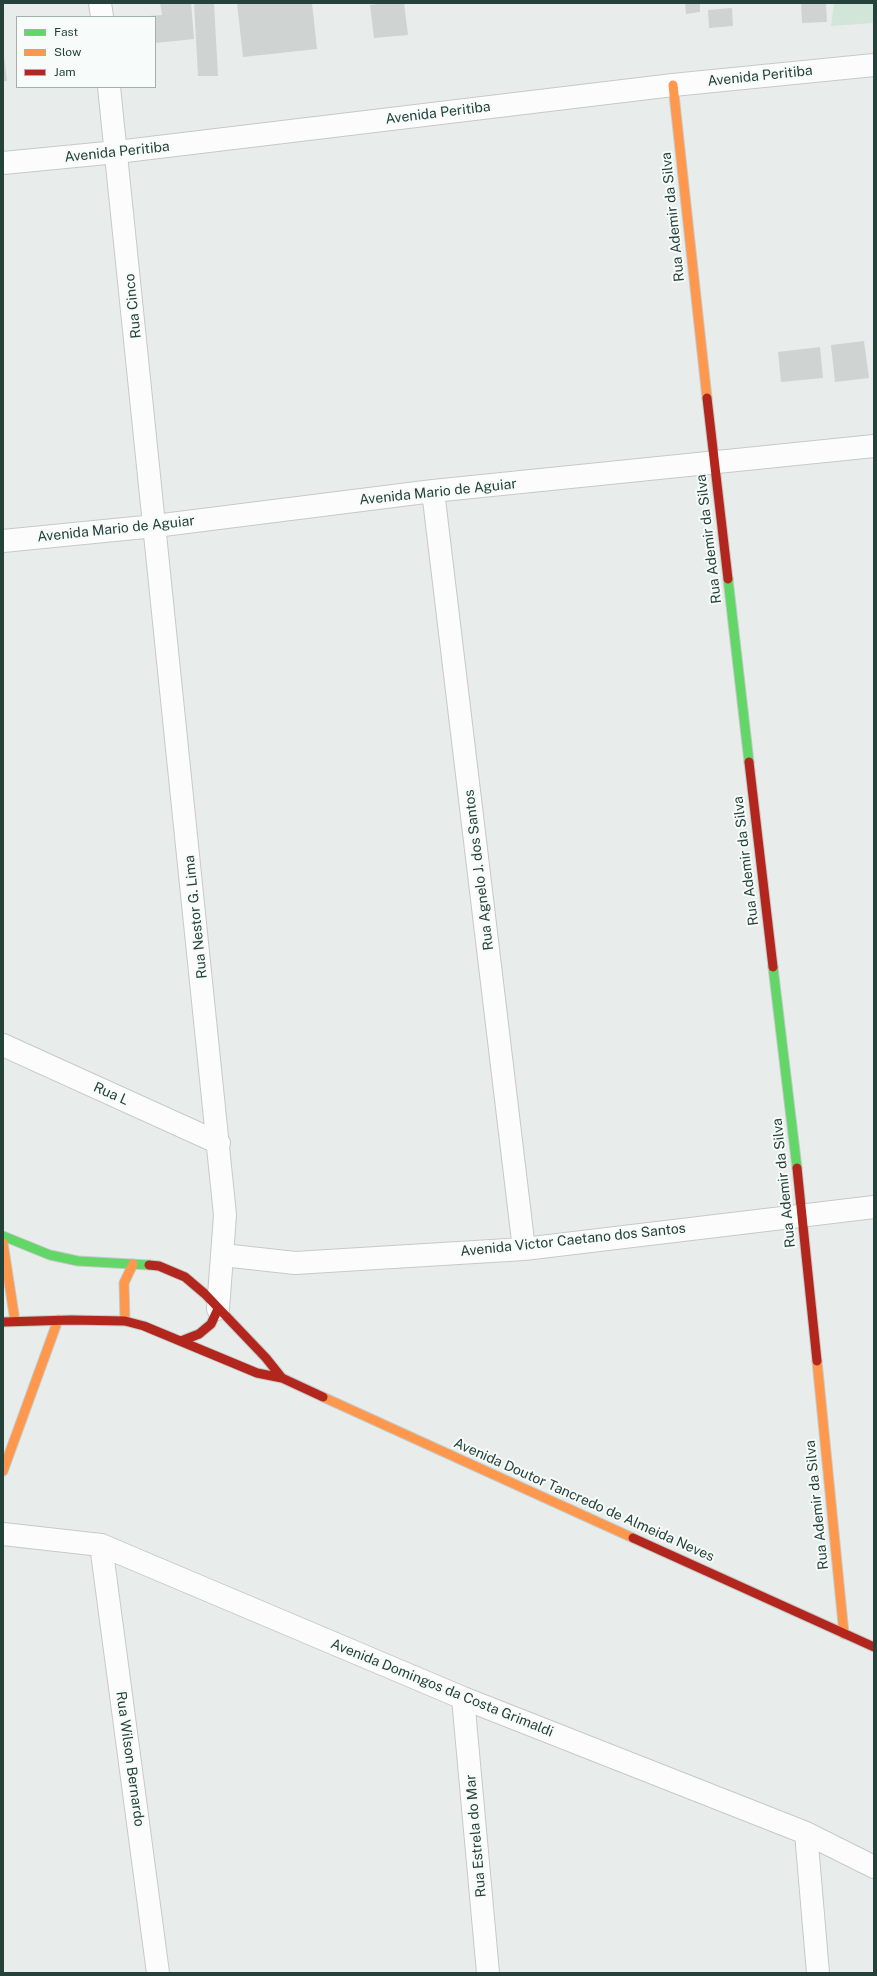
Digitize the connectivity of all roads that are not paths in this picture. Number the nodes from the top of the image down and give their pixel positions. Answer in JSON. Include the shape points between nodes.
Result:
{"nodes":[{"id":1,"x":100,"y":3,"type":"edge"},
{"id":2,"x":102,"y":16,"type":"edge"},
{"id":3,"x":874,"y":65,"type":"edge"},
{"id":4,"x":674,"y":85,"type":"junction"},
{"id":5,"x":109,"y":88,"type":"edge"},
{"id":6,"x":117,"y":152,"type":"junction"},
{"id":7,"x":3,"y":163,"type":"edge"},
{"id":8,"x":874,"y":446,"type":"edge"},
{"id":9,"x":714,"y":463,"type":"junction"},
{"id":10,"x":433,"y":492,"type":"junction"},
{"id":11,"x":155,"y":526,"type":"junction"},
{"id":12,"x":3,"y":541,"type":"edge"},
{"id":13,"x":3,"y":1045,"type":"edge"},
{"id":14,"x":219,"y":1143,"type":"junction"},
{"id":15,"x":874,"y":1207,"type":"edge"},
{"id":16,"x":802,"y":1214,"type":"junction"},
{"id":17,"x":3,"y":1236,"type":"edge"},
{"id":18,"x":3,"y":1243,"type":"edge"},
{"id":19,"x":524,"y":1249,"type":"junction"},
{"id":20,"x":222,"y":1255,"type":"junction"},
{"id":21,"x":133,"y":1264,"type":"junction"},
{"id":22,"x":218,"y":1309,"type":"junction"},
{"id":23,"x":58,"y":1320,"type":"junction"},
{"id":24,"x":14,"y":1321,"type":"junction"},
{"id":25,"x":125,"y":1321,"type":"junction"},
{"id":26,"x":3,"y":1322,"type":"edge"},
{"id":27,"x":181,"y":1341,"type":"junction"},
{"id":28,"x":282,"y":1378,"type":"junction"},
{"id":29,"x":3,"y":1471,"type":"edge"},
{"id":30,"x":3,"y":1534,"type":"edge"},
{"id":31,"x":101,"y":1545,"type":"junction"},
{"id":32,"x":844,"y":1634,"type":"junction"},
{"id":33,"x":874,"y":1647,"type":"edge"},
{"id":34,"x":463,"y":1698,"type":"junction"},
{"id":35,"x":806,"y":1833,"type":"junction"},
{"id":36,"x":874,"y":1867,"type":"edge"},
{"id":37,"x":158,"y":1973,"type":"edge"},
{"id":38,"x":488,"y":1973,"type":"edge"},
{"id":39,"x":818,"y":1973,"type":"edge"}],
"edges":[{"from":1,"to":2,"type":"street"},
{"from":3,"to":4,"type":"street","name":"Avenida Peritiba"},
{"from":4,"to":6,"type":"street","name":"Avenida Peritiba"},
{"from":4,"to":9,"type":"street","name":"Rua Ademir da Silva"},
{"from":5,"to":6,"type":"street","name":"Rua Cinco"},
{"from":6,"to":7,"type":"street","name":"Avenida Peritiba"},
{"from":6,"to":11,"type":"street","name":"Rua Cinco"},
{"from":8,"to":9,"type":"street","name":"Avenida Mario de Aguiar"},
{"from":9,"to":10,"type":"street","name":"Avenida Mario de Aguiar"},
{"from":9,"to":16,"type":"street","name":"Rua Ademir da Silva"},
{"from":10,"to":11,"type":"street","name":"Avenida Mario de Aguiar"},
{"from":10,"to":19,"type":"street","name":"Rua Agnelo J. dos Santos"},
{"from":11,"to":12,"type":"street","name":"Avenida Mario de Aguiar"},
{"from":11,"to":14,"type":"street","name":"Rua Nestor G. Lima"},
{"from":13,"to":14,"type":"street","name":"Rua L"},
{"from":14,"to":20,"type":"street","name":"Rua Nestor G. Lima","via":[[225,1215]]},
{"from":15,"to":16,"type":"street","name":"Avenida Victor Caetano dos Santos"},
{"from":16,"to":19,"type":"street","name":"Avenida Victor Caetano dos Santos"},
{"from":16,"to":32,"type":"street","name":"Rua Ademir da Silva"},
{"from":17,"to":21,"type":"street","name":"Avenida Doutor Tancredo de Almeida Neves","via":[[50,1255],[78,1261]]},
{"from":18,"to":24,"type":"street"},
{"from":19,"to":20,"type":"street","name":"Avenida Victor Caetano dos Santos","via":[[295,1263]]},
{"from":20,"to":22,"type":"street","name":"Rua Nestor G. Lima"},
{"from":21,"to":22,"type":"street","name":"Avenida Doutor Tancredo de Almeida Neves","via":[[159,1266],[185,1277]]},
{"from":21,"to":25,"type":"street","via":[[124,1283]]},
{"from":22,"to":27,"type":"street","via":[[211,1324],[199,1334]]},
{"from":22,"to":28,"type":"street","name":"Avenida Doutor Tancredo de Almeida Neves"},
{"from":23,"to":24,"type":"street","name":"Avenida Doutor Tancredo de Almeida Neves"},
{"from":23,"to":25,"type":"street","name":"Avenida Doutor Tancredo de Almeida Neves"},
{"from":23,"to":29,"type":"street"},
{"from":24,"to":26,"type":"street","name":"Avenida Doutor Tancredo de Almeida Neves"},
{"from":25,"to":27,"type":"street","name":"Avenida Doutor Tancredo de Almeida Neves"},
{"from":27,"to":28,"type":"street","name":"Avenida Doutor Tancredo de Almeida Neves","via":[[257,1373]]},
{"from":28,"to":32,"type":"street","name":"Avenida Doutor Tancredo de Almeida Neves"},
{"from":30,"to":31,"type":"street","name":"Avenida Domingos da Costa Grimaldi"},
{"from":31,"to":34,"type":"street","name":"Avenida Domingos da Costa Grimaldi"},
{"from":31,"to":37,"type":"street","name":"Rua Wilson Bernardo"},
{"from":32,"to":33,"type":"street","name":"Avenida Doutor Tancredo de Almeida Neves"},
{"from":34,"to":35,"type":"street","name":"Avenida Domingos da Costa Grimaldi"},
{"from":34,"to":38,"type":"street","name":"Rua Estrela do Mar"},
{"from":35,"to":36,"type":"street","name":"Avenida Domingos da Costa Grimaldi"},
{"from":35,"to":39,"type":"street"}]}
